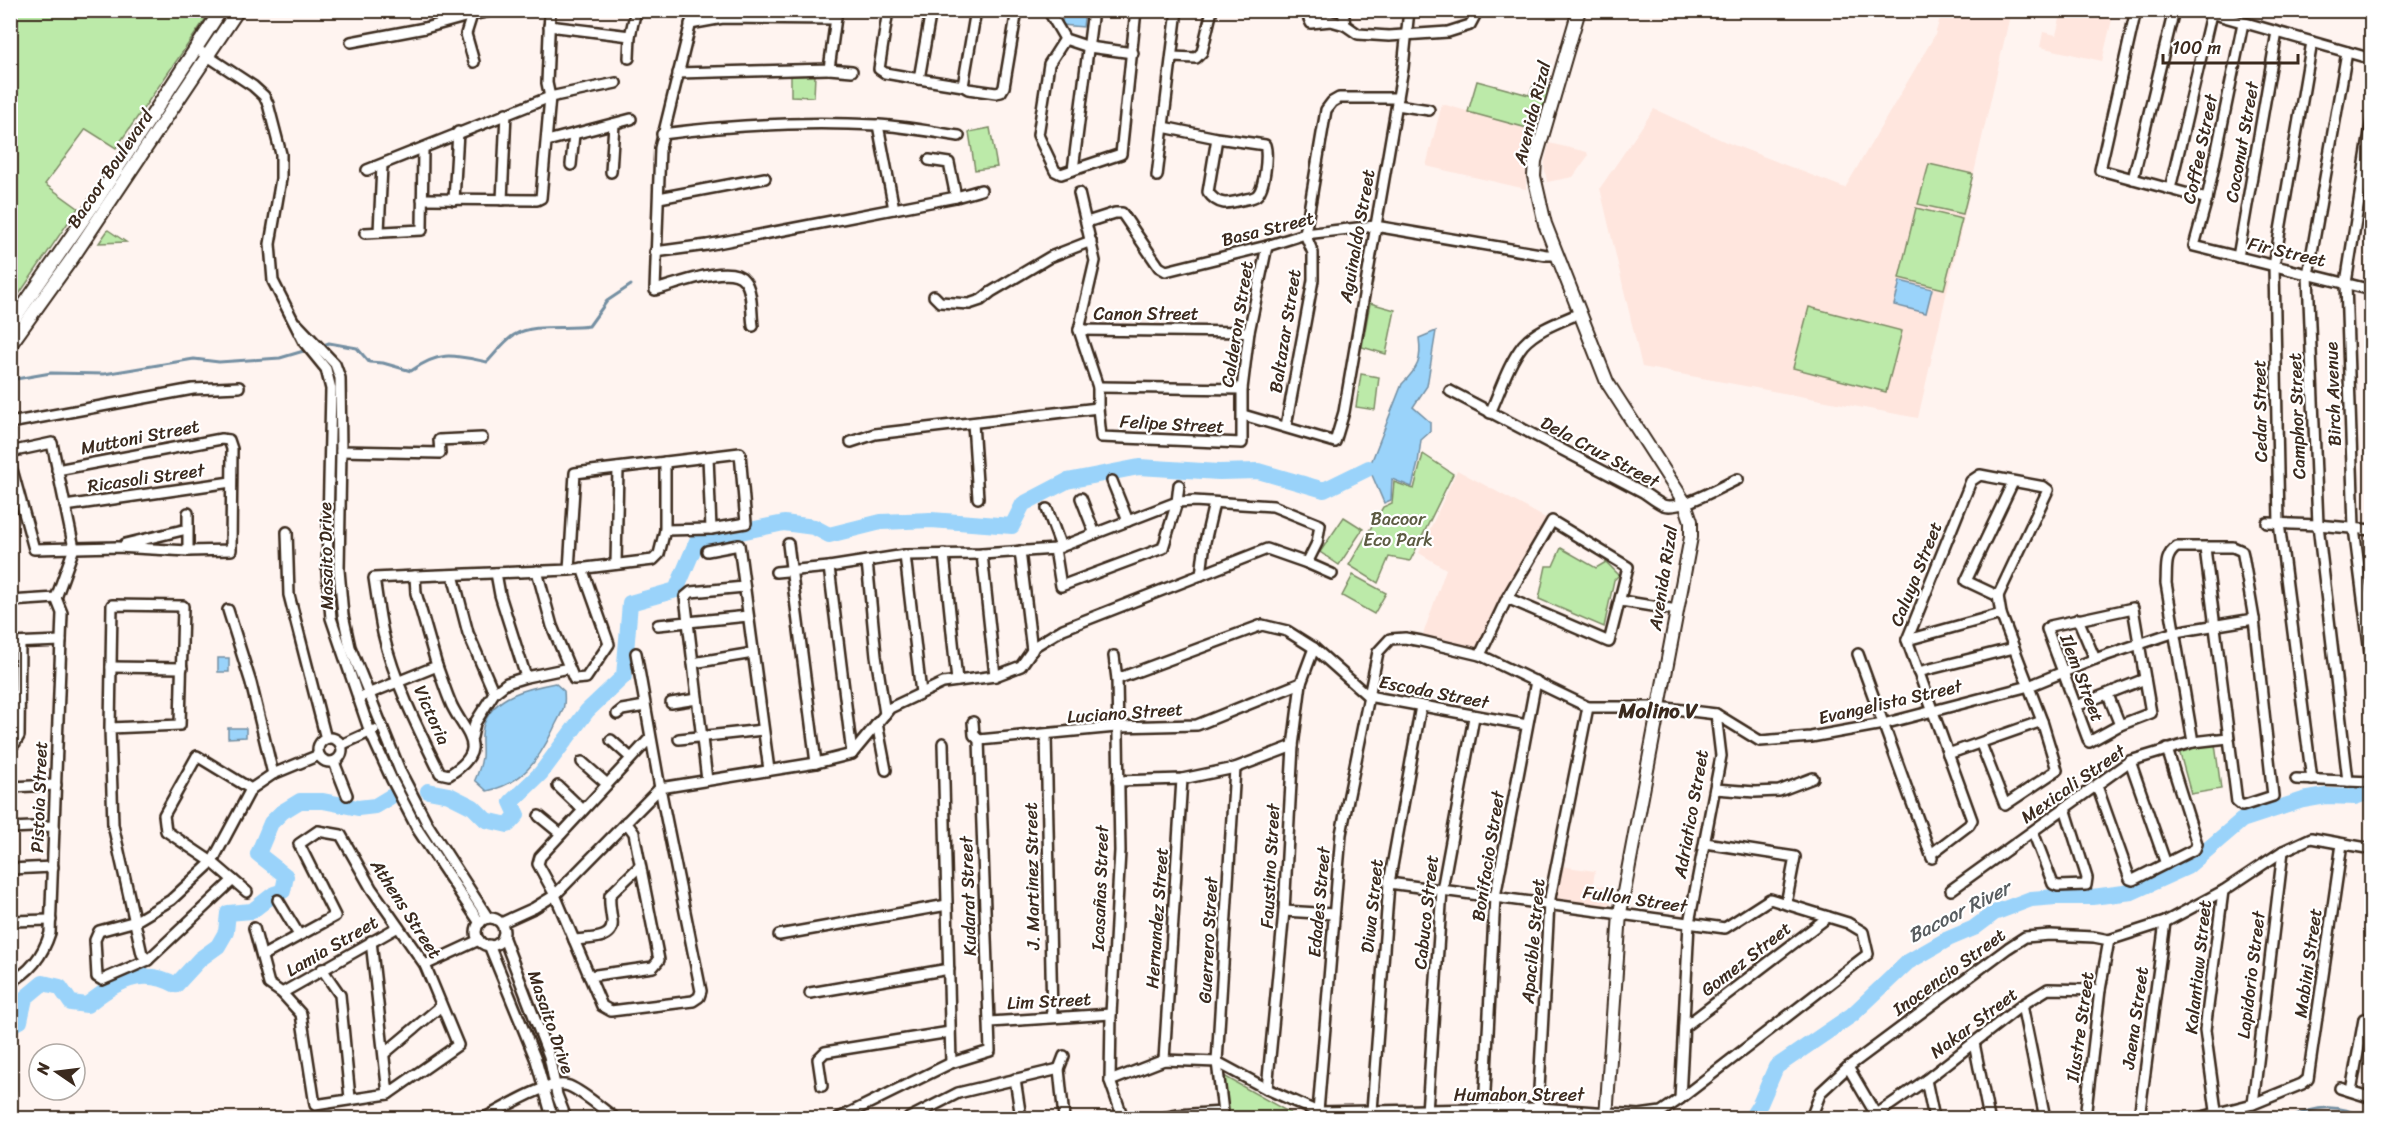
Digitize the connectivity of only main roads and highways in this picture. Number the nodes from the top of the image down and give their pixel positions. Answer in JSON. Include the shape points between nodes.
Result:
{"nodes":[{"id":1,"x":221,"y":10,"type":"edge"},
{"id":2,"x":238,"y":10,"type":"edge"},
{"id":3,"x":1579,"y":10,"type":"edge"},
{"id":4,"x":202,"y":52,"type":"junction"},
{"id":5,"x":10,"y":325,"type":"edge"},
{"id":6,"x":10,"y":345,"type":"edge"},
{"id":7,"x":1606,"y":1115,"type":"edge"}],
"edges":[{"from":1,"to":4,"type":"main road","name":"Bacoor Boulevard"},
{"from":2,"to":4,"type":"main road","name":"Bacoor Boulevard"},
{"from":3,"to":7,"type":"main road","name":"Avenida Rizal","via":[[1534,161],[1537,194],[1607,382],[1685,503],[1691,521],[1620,913]]},
{"from":4,"to":5,"type":"main road","name":"Bacoor Boulevard"},
{"from":4,"to":6,"type":"main road","name":"Bacoor Boulevard"}]}
